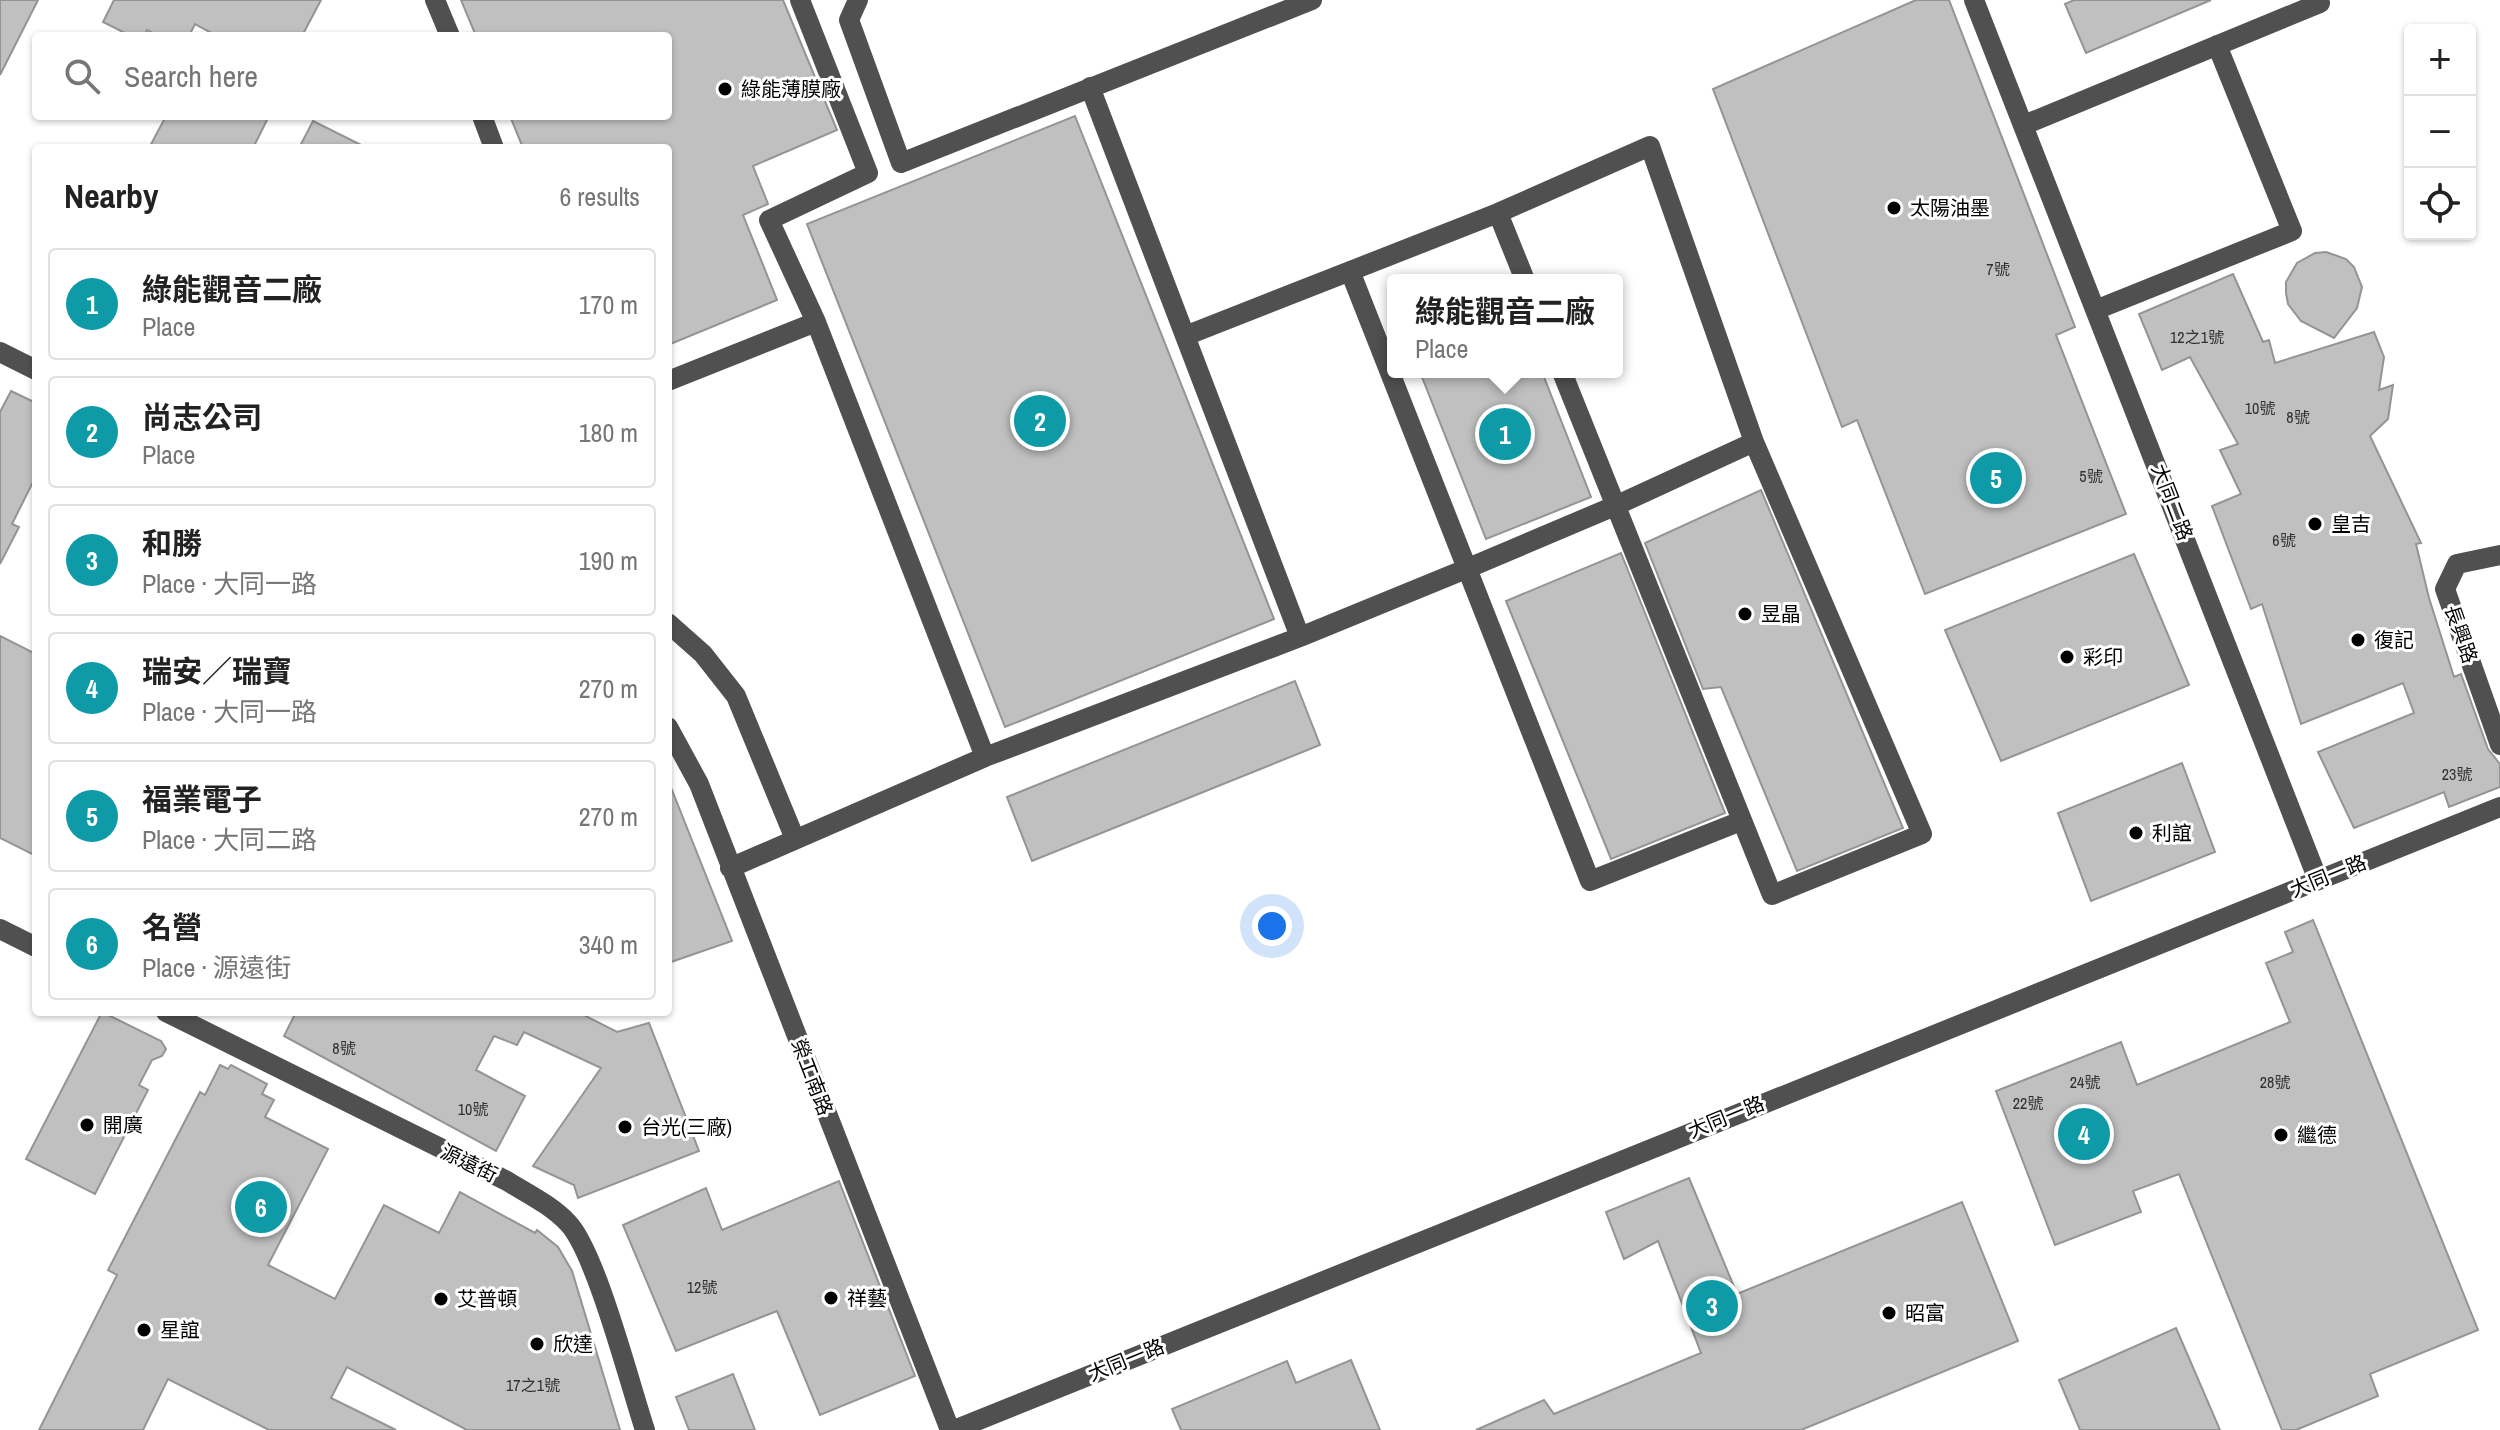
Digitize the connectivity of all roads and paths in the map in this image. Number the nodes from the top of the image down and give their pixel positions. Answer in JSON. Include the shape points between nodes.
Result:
{"nodes":[{"id":1,"x":435,"y":0,"type":"edge"},
{"id":2,"x":800,"y":0,"type":"edge"},
{"id":3,"x":858,"y":0,"type":"edge"},
{"id":4,"x":1312,"y":0,"type":"edge"},
{"id":5,"x":1974,"y":0,"type":"edge"},
{"id":6,"x":2319,"y":0,"type":"edge"},
{"id":7,"x":448,"y":32,"type":"edge"},
{"id":8,"x":2217,"y":45,"type":"junction"},
{"id":9,"x":1090,"y":87,"type":"junction"},
{"id":10,"x":484,"y":120,"type":"edge"},
{"id":11,"x":2024,"y":125,"type":"junction"},
{"id":12,"x":492,"y":144,"type":"edge"},
{"id":13,"x":1498,"y":213,"type":"junction"},
{"id":14,"x":1350,"y":271,"type":"junction"},
{"id":15,"x":1523,"y":274,"type":"edge"},
{"id":16,"x":2098,"y":309,"type":"junction"},
{"id":17,"x":816,"y":322,"type":"junction"},
{"id":18,"x":1185,"y":336,"type":"junction"},
{"id":19,"x":0,"y":352,"type":"edge"},
{"id":20,"x":1387,"y":366,"type":"edge"},
{"id":21,"x":32,"y":368,"type":"edge"},
{"id":22,"x":1392,"y":378,"type":"edge"},
{"id":23,"x":1564,"y":378,"type":"edge"},
{"id":24,"x":672,"y":379,"type":"edge"},
{"id":25,"x":1754,"y":442,"type":"junction"},
{"id":26,"x":1617,"y":505,"type":"junction"},
{"id":27,"x":2500,"y":555,"type":"edge"},
{"id":28,"x":1466,"y":569,"type":"junction"},
{"id":29,"x":672,"y":627,"type":"edge"},
{"id":30,"x":1300,"y":637,"type":"junction"},
{"id":31,"x":672,"y":734,"type":"edge"},
{"id":32,"x":2500,"y":745,"type":"edge"},
{"id":33,"x":985,"y":757,"type":"junction"},
{"id":34,"x":2500,"y":807,"type":"edge"},
{"id":35,"x":1741,"y":821,"type":"junction"},
{"id":36,"x":795,"y":839,"type":"junction"},
{"id":37,"x":730,"y":868,"type":"junction"},
{"id":38,"x":2318,"y":880,"type":"junction"},
{"id":39,"x":0,"y":929,"type":"edge"},
{"id":40,"x":32,"y":945,"type":"edge"},
{"id":41,"x":174,"y":1016,"type":"edge"},
{"id":42,"x":645,"y":1430,"type":"edge"},
{"id":43,"x":952,"y":1430,"type":"edge"}],
"edges":[{"from":1,"to":7,"type":"street"},
{"from":2,"to":17,"type":"street","via":[[868,173],[769,220]]},
{"from":3,"to":9,"type":"street","via":[[849,20],[901,163]]},
{"from":4,"to":9,"type":"street"},
{"from":5,"to":11,"type":"street","name":"大同二路"},
{"from":6,"to":8,"type":"street"},
{"from":8,"to":11,"type":"street"},
{"from":8,"to":16,"type":"street","via":[[2292,231]]},
{"from":9,"to":18,"type":"street"},
{"from":10,"to":12,"type":"street"},
{"from":11,"to":16,"type":"street","name":"大同二路"},
{"from":13,"to":14,"type":"street"},
{"from":13,"to":15,"type":"street"},
{"from":13,"to":25,"type":"street","via":[[1650,146]]},
{"from":14,"to":18,"type":"street"},
{"from":14,"to":20,"type":"street"},
{"from":16,"to":38,"type":"street","name":"大同二路"},
{"from":17,"to":24,"type":"street"},
{"from":17,"to":33,"type":"street"},
{"from":18,"to":30,"type":"street"},
{"from":19,"to":21,"type":"street"},
{"from":22,"to":28,"type":"street"},
{"from":23,"to":26,"type":"street"},
{"from":25,"to":26,"type":"street"},
{"from":25,"to":35,"type":"street","via":[[1922,834],[1772,895]]},
{"from":26,"to":28,"type":"street"},
{"from":26,"to":35,"type":"street"},
{"from":27,"to":32,"type":"street","name":"長興路","via":[[2457,564],[2445,589]]},
{"from":28,"to":30,"type":"street"},
{"from":28,"to":35,"type":"street","via":[[1590,881]]},
{"from":29,"to":36,"type":"street","via":[[703,654],[736,696]]},
{"from":30,"to":33,"type":"street"},
{"from":31,"to":37,"type":"street","name":"榮工南路","via":[[699,784]]},
{"from":33,"to":36,"type":"street"},
{"from":34,"to":38,"type":"street","name":"大同一路"},
{"from":36,"to":37,"type":"street"},
{"from":37,"to":43,"type":"street","name":"榮工南路"},
{"from":38,"to":43,"type":"street","name":"大同一路"},
{"from":39,"to":40,"type":"street"},
{"from":41,"to":42,"type":"street","name":"源遠街","via":[[507,1181],[570,1224],[587,1254]]}]}
